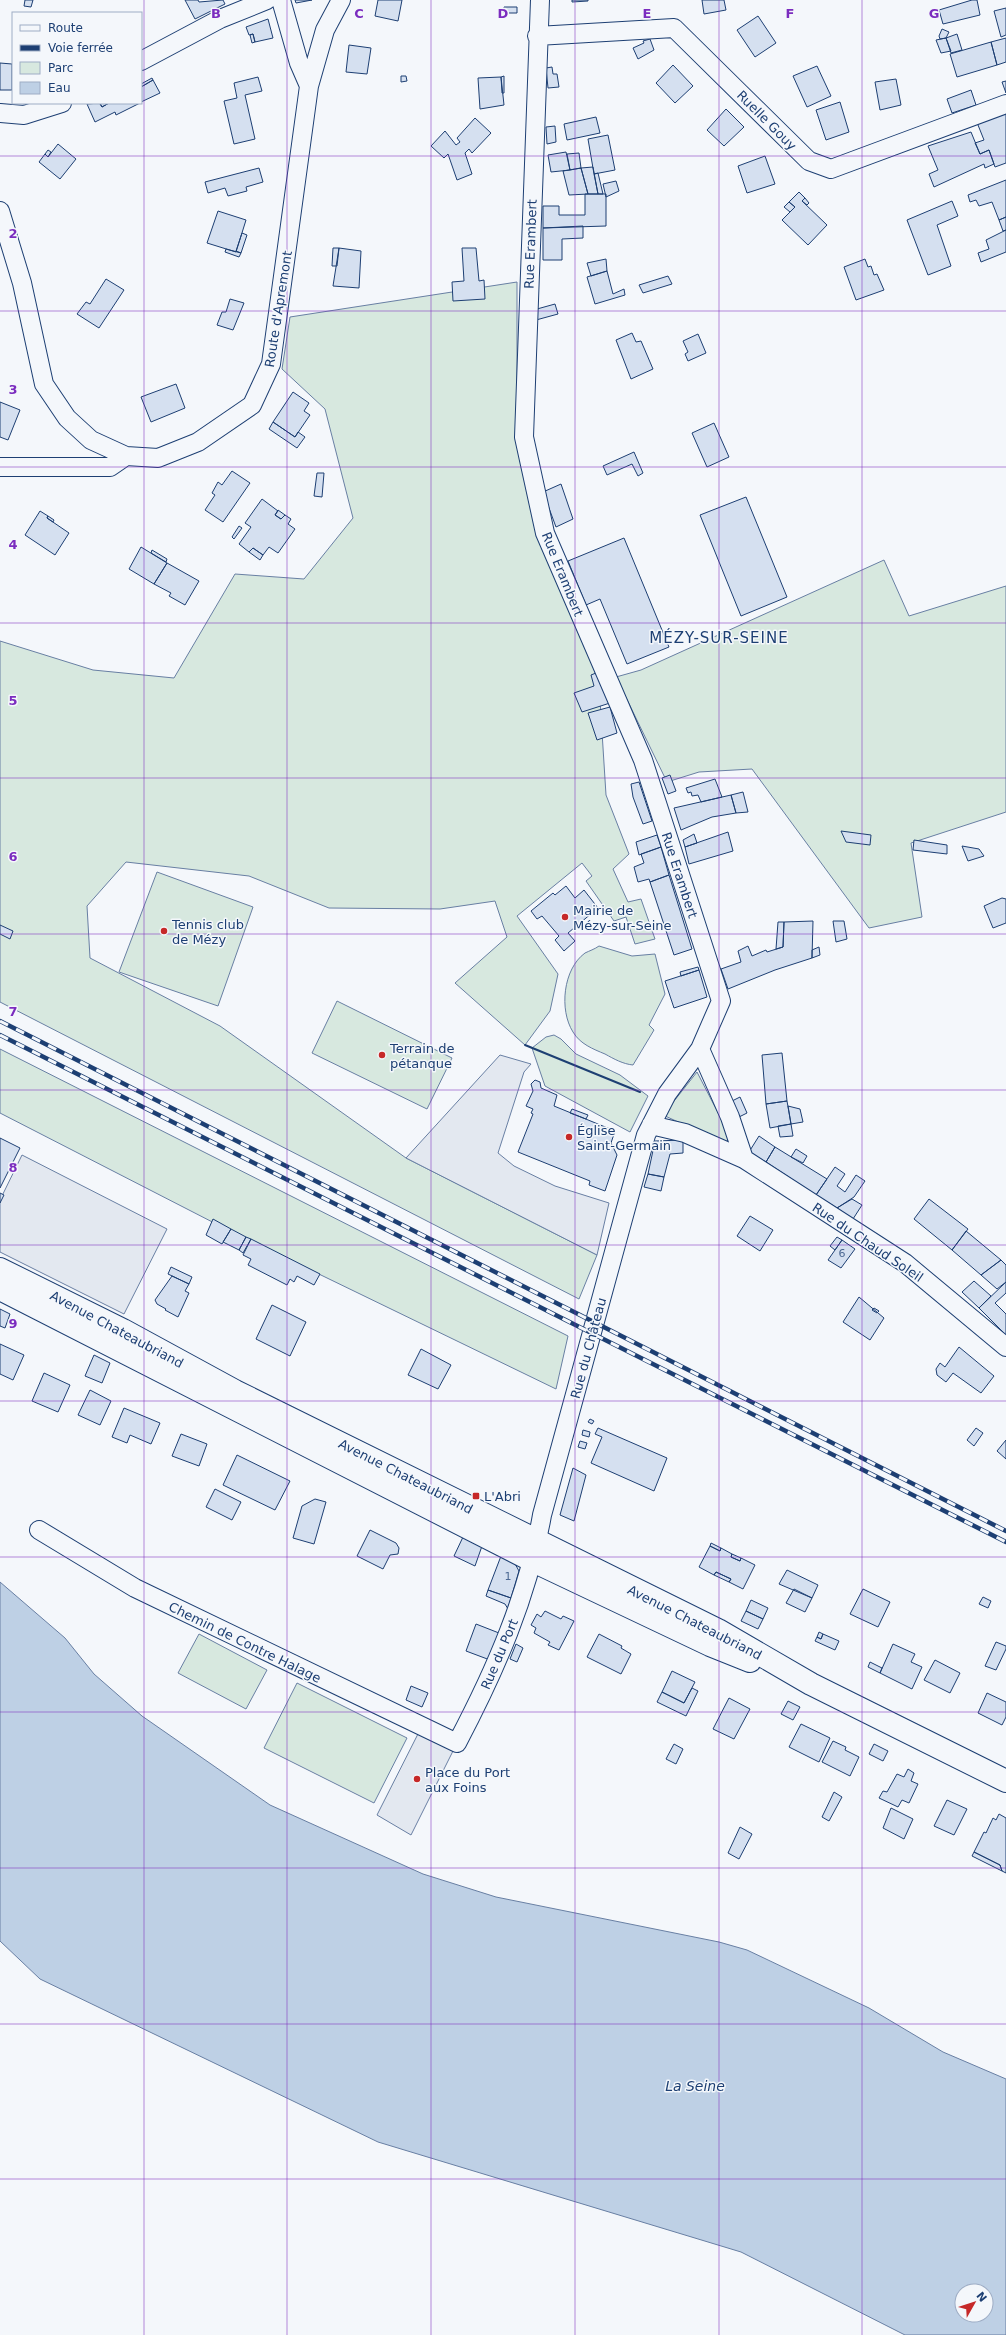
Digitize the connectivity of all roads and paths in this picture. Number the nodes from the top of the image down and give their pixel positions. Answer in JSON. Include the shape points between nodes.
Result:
{"nodes":[{"id":1,"x":267,"y":0,"type":"edge"},
{"id":2,"x":281,"y":0,"type":"edge"},
{"id":3,"x":340,"y":0,"type":"edge"},
{"id":4,"x":540,"y":0,"type":"edge"},
{"id":5,"x":537,"y":36,"type":"junction"},
{"id":6,"x":142,"y":60,"type":"edge"},
{"id":7,"x":309,"y":86,"type":"junction"},
{"id":8,"x":59,"y":104,"type":"edge"},
{"id":9,"x":1006,"y":104,"type":"edge"},
{"id":10,"x":0,"y":113,"type":"edge"},
{"id":11,"x":0,"y":211,"type":"edge"},
{"id":12,"x":126,"y":456,"type":"junction"},
{"id":13,"x":0,"y":467,"type":"edge"},
{"id":14,"x":700,"y":1049,"type":"junction"},
{"id":15,"x":648,"y":1130,"type":"junction"},
{"id":16,"x":744,"y":1159,"type":"junction"},
{"id":17,"x":0,"y":1269,"type":"edge"},
{"id":18,"x":0,"y":1290,"type":"edge"},
{"id":19,"x":1006,"y":1347,"type":"edge"},
{"id":20,"x":39,"y":1530,"type":"dead end"},
{"id":21,"x":536,"y":1551,"type":"junction"},
{"id":22,"x":457,"y":1743,"type":"joint"},
{"id":23,"x":1006,"y":1781,"type":"edge"}],
"edges":[{"from":1,"to":6,"type":"street","via":[[220,19]]},
{"from":2,"to":7,"type":"street","via":[[299,63]]},
{"from":3,"to":7,"type":"street","name":"Route d'Apremont","via":[[326,30]]},
{"from":4,"to":5,"type":"street","name":"Rue Erambert"},
{"from":5,"to":9,"type":"street","name":"Ruelle Gouy","via":[[674,28],[809,161],[831,169]]},
{"from":5,"to":14,"type":"street","name":"Rue Erambert","via":[[524,437],[545,534],[643,760],[721,1001]]},
{"from":7,"to":12,"type":"street","name":"Route d'Apremont","via":[[272,364],[252,406],[191,445],[158,458]]},
{"from":8,"to":10,"type":"street","via":[[24,114]]},
{"from":11,"to":12,"type":"street","name":"Route d'Apremont","via":[[22,283],[44,384],[67,418],[91,440]]},
{"from":12,"to":13,"type":"street","via":[[110,467]]},
{"from":14,"to":15,"type":"street","name":"Rue Erambert","via":[[667,1094]]},
{"from":14,"to":16,"type":"street","via":[[730,1117]]},
{"from":15,"to":16,"type":"street","name":"Rue du Chaud Soleil","via":[[685,1134]]},
{"from":15,"to":21,"type":"street","name":"Rue du Château","via":[[542,1515]]},
{"from":16,"to":19,"type":"street","name":"Rue du Chaud Soleil","via":[[905,1263]]},
{"from":17,"to":21,"type":"main road","name":"Avenue Chateaubriand","via":[[123,1330]]},
{"from":18,"to":21,"type":"main road","name":"Avenue Chateaubriand"},
{"from":20,"to":22,"type":"street","name":"Chemin de Contre Halage","via":[[134,1588]]},
{"from":21,"to":22,"type":"street","name":"Rue du Port","via":[[500,1657]]},
{"from":21,"to":23,"type":"main road","name":"Avenue Chateaubriand","via":[[710,1645],[811,1684]]}]}
